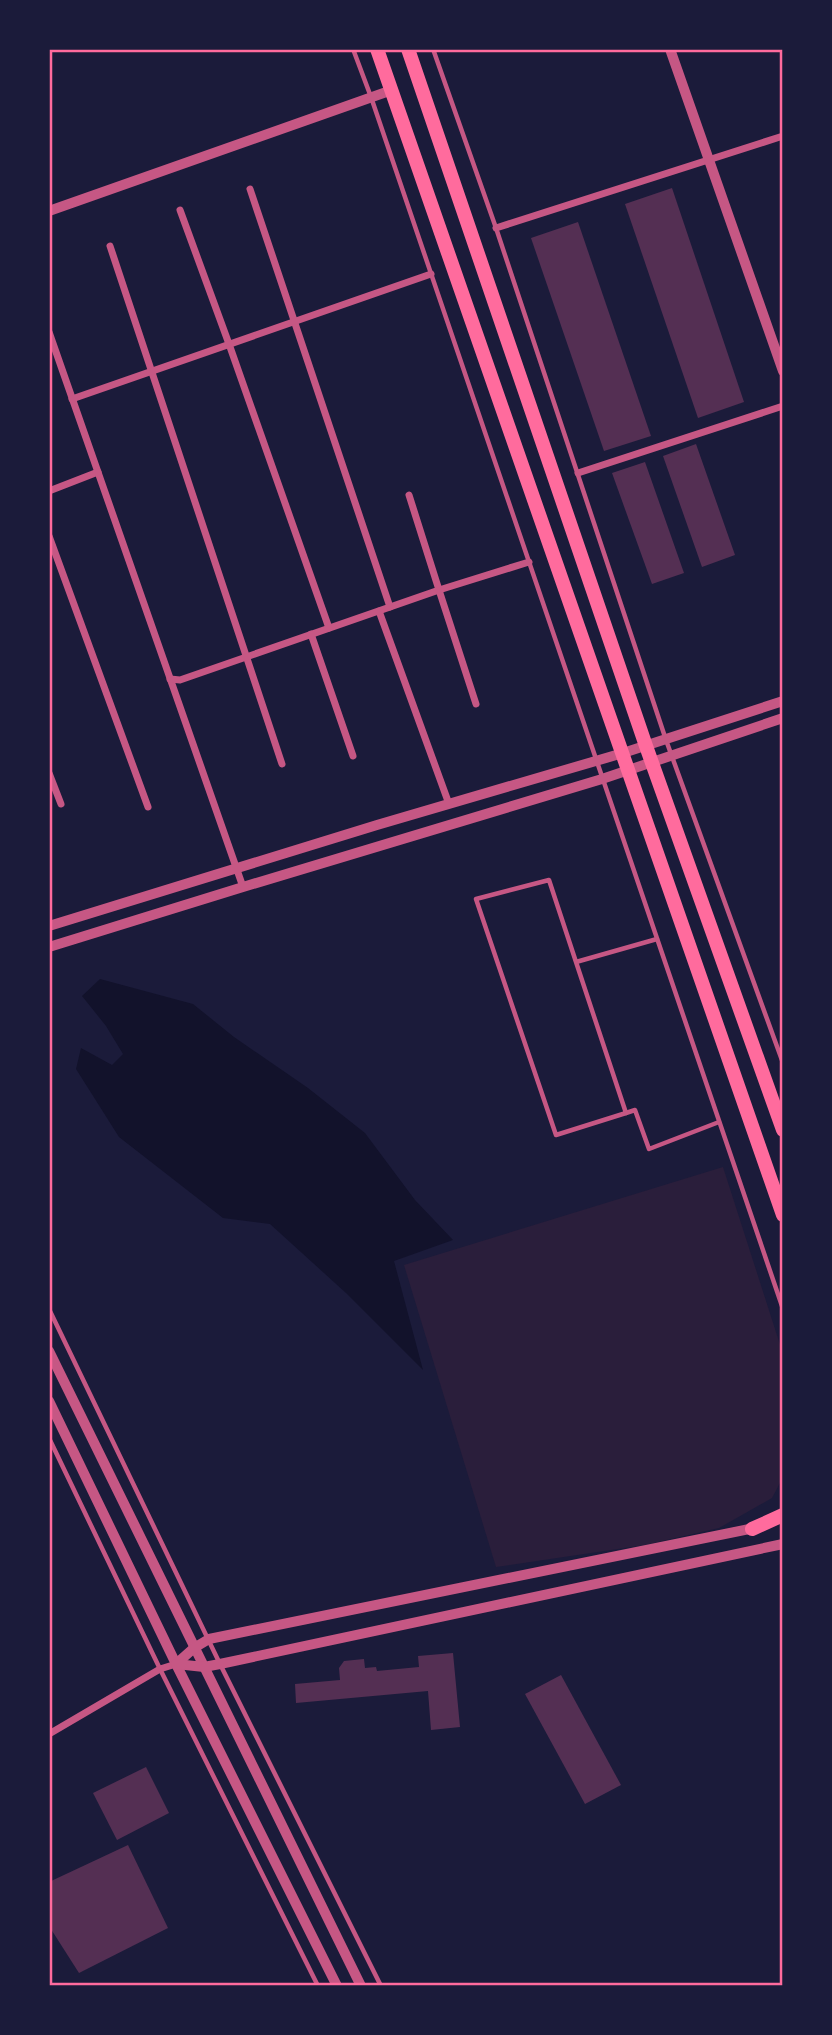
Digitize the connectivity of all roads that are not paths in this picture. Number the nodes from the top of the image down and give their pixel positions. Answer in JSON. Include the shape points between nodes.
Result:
{"nodes":[{"id":1,"x":353,"y":49,"type":"edge"},
{"id":2,"x":377,"y":49,"type":"edge"},
{"id":3,"x":408,"y":49,"type":"edge"},
{"id":4,"x":433,"y":49,"type":"edge"},
{"id":5,"x":670,"y":49,"type":"edge"},
{"id":6,"x":392,"y":90,"type":"junction"},
{"id":7,"x":371,"y":97,"type":"junction"},
{"id":8,"x":783,"y":136,"type":"edge"},
{"id":9,"x":709,"y":160,"type":"junction"},
{"id":10,"x":250,"y":188,"type":"dead end"},
{"id":11,"x":180,"y":210,"type":"dead end"},
{"id":12,"x":49,"y":211,"type":"edge"},
{"id":13,"x":496,"y":228,"type":"junction"},
{"id":14,"x":110,"y":246,"type":"dead end"},
{"id":15,"x":431,"y":274,"type":"junction"},
{"id":16,"x":293,"y":322,"type":"junction"},
{"id":17,"x":49,"y":332,"type":"edge"},
{"id":18,"x":229,"y":344,"type":"junction"},
{"id":19,"x":783,"y":370,"type":"edge"},
{"id":20,"x":151,"y":372,"type":"junction"},
{"id":21,"x":72,"y":399,"type":"junction"},
{"id":22,"x":783,"y":406,"type":"edge"},
{"id":23,"x":98,"y":472,"type":"junction"},
{"id":24,"x":578,"y":473,"type":"junction"},
{"id":25,"x":49,"y":491,"type":"edge"},
{"id":26,"x":409,"y":495,"type":"dead end"},
{"id":27,"x":49,"y":536,"type":"edge"},
{"id":28,"x":529,"y":562,"type":"junction"},
{"id":29,"x":439,"y":590,"type":"junction"},
{"id":30,"x":390,"y":607,"type":"junction"},
{"id":31,"x":379,"y":611,"type":"junction"},
{"id":32,"x":328,"y":628,"type":"junction"},
{"id":33,"x":311,"y":634,"type":"junction"},
{"id":34,"x":246,"y":656,"type":"junction"},
{"id":35,"x":170,"y":679,"type":"junction"},
{"id":36,"x":783,"y":701,"type":"edge"},
{"id":37,"x":476,"y":704,"type":"dead end"},
{"id":38,"x":783,"y":718,"type":"edge"},
{"id":39,"x":666,"y":740,"type":"junction"},
{"id":40,"x":646,"y":746,"type":"junction"},
{"id":41,"x":624,"y":753,"type":"junction"},
{"id":42,"x":353,"y":756,"type":"dead end"},
{"id":43,"x":672,"y":757,"type":"junction"},
{"id":44,"x":596,"y":761,"type":"junction"},
{"id":45,"x":652,"y":762,"type":"junction"},
{"id":46,"x":282,"y":764,"type":"dead end"},
{"id":47,"x":629,"y":770,"type":"junction"},
{"id":48,"x":49,"y":772,"type":"edge"},
{"id":49,"x":602,"y":779,"type":"junction"},
{"id":50,"x":61,"y":804,"type":"dead end"},
{"id":51,"x":449,"y":804,"type":"junction"},
{"id":52,"x":148,"y":807,"type":"dead end"},
{"id":53,"x":237,"y":869,"type":"junction"},
{"id":54,"x":243,"y":887,"type":"junction"},
{"id":55,"x":49,"y":926,"type":"edge"},
{"id":56,"x":657,"y":939,"type":"junction"},
{"id":57,"x":49,"y":947,"type":"edge"},
{"id":58,"x":576,"y":962,"type":"junction"},
{"id":59,"x":783,"y":1063,"type":"edge"},
{"id":60,"x":626,"y":1113,"type":"junction"},
{"id":61,"x":719,"y":1122,"type":"junction"},
{"id":62,"x":783,"y":1130,"type":"edge"},
{"id":63,"x":783,"y":1215,"type":"edge"},
{"id":64,"x":783,"y":1309,"type":"edge"},
{"id":65,"x":49,"y":1310,"type":"edge"},
{"id":66,"x":49,"y":1351,"type":"edge"},
{"id":67,"x":49,"y":1401,"type":"edge"},
{"id":68,"x":49,"y":1438,"type":"edge"},
{"id":69,"x":783,"y":1515,"type":"edge"},
{"id":70,"x":783,"y":1522,"type":"edge"},
{"id":71,"x":752,"y":1529,"type":"junction"},
{"id":72,"x":783,"y":1544,"type":"edge"},
{"id":73,"x":209,"y":1639,"type":"junction"},
{"id":74,"x":194,"y":1648,"type":"junction"},
{"id":75,"x":176,"y":1664,"type":"junction"},
{"id":76,"x":220,"y":1664,"type":"junction"},
{"id":77,"x":204,"y":1667,"type":"junction"},
{"id":78,"x":160,"y":1669,"type":"junction"},
{"id":79,"x":49,"y":1734,"type":"edge"},
{"id":80,"x":318,"y":1986,"type":"edge"},
{"id":81,"x":337,"y":1986,"type":"edge"},
{"id":82,"x":361,"y":1986,"type":"edge"},
{"id":83,"x":381,"y":1986,"type":"edge"}],
"edges":[{"from":1,"to":7,"type":"lane"},
{"from":2,"to":6,"type":"main road"},
{"from":3,"to":40,"type":"main road"},
{"from":4,"to":13,"type":"lane"},
{"from":5,"to":9,"type":"street"},
{"from":6,"to":7,"type":"street"},
{"from":6,"to":41,"type":"main road"},
{"from":7,"to":12,"type":"street"},
{"from":7,"to":15,"type":"lane"},
{"from":8,"to":9,"type":"street"},
{"from":9,"to":13,"type":"street"},
{"from":9,"to":19,"type":"street"},
{"from":10,"to":16,"type":"street"},
{"from":11,"to":18,"type":"street"},
{"from":13,"to":24,"type":"lane"},
{"from":14,"to":20,"type":"street"},
{"from":15,"to":16,"type":"street"},
{"from":15,"to":28,"type":"lane"},
{"from":16,"to":18,"type":"street"},
{"from":16,"to":30,"type":"street"},
{"from":17,"to":21,"type":"street"},
{"from":18,"to":20,"type":"street"},
{"from":18,"to":32,"type":"street"},
{"from":20,"to":21,"type":"street"},
{"from":20,"to":34,"type":"street"},
{"from":21,"to":23,"type":"street"},
{"from":22,"to":24,"type":"street"},
{"from":23,"to":25,"type":"street"},
{"from":23,"to":35,"type":"street"},
{"from":24,"to":39,"type":"lane"},
{"from":26,"to":29,"type":"street"},
{"from":27,"to":52,"type":"street"},
{"from":28,"to":29,"type":"street"},
{"from":28,"to":44,"type":"lane"},
{"from":29,"to":30,"type":"street"},
{"from":29,"to":37,"type":"street"},
{"from":30,"to":31,"type":"street"},
{"from":31,"to":32,"type":"street"},
{"from":31,"to":51,"type":"street"},
{"from":32,"to":33,"type":"street"},
{"from":33,"to":34,"type":"street"},
{"from":33,"to":42,"type":"street"},
{"from":34,"to":35,"type":"street","via":[[180,680]]},
{"from":34,"to":46,"type":"street"},
{"from":35,"to":53,"type":"street"},
{"from":36,"to":39,"type":"street"},
{"from":38,"to":43,"type":"street"},
{"from":39,"to":40,"type":"street"},
{"from":39,"to":43,"type":"lane"},
{"from":40,"to":41,"type":"street"},
{"from":40,"to":45,"type":"main road"},
{"from":41,"to":44,"type":"street"},
{"from":41,"to":47,"type":"main road"},
{"from":43,"to":45,"type":"street"},
{"from":43,"to":59,"type":"lane"},
{"from":44,"to":49,"type":"lane"},
{"from":44,"to":51,"type":"street"},
{"from":45,"to":47,"type":"street"},
{"from":45,"to":62,"type":"main road"},
{"from":47,"to":49,"type":"street"},
{"from":47,"to":63,"type":"main road"},
{"from":48,"to":50,"type":"street"},
{"from":49,"to":54,"type":"street"},
{"from":49,"to":56,"type":"lane"},
{"from":51,"to":53,"type":"street"},
{"from":53,"to":54,"type":"street"},
{"from":53,"to":55,"type":"street"},
{"from":54,"to":57,"type":"street"},
{"from":56,"to":58,"type":"lane"},
{"from":56,"to":61,"type":"lane"},
{"from":58,"to":60,"type":"lane"},
{"from":58,"to":60,"type":"lane","via":[[549,880],[476,899],[556,1135]]},
{"from":60,"to":61,"type":"lane","via":[[635,1110],[649,1149]]},
{"from":61,"to":64,"type":"lane"},
{"from":65,"to":73,"type":"lane"},
{"from":66,"to":74,"type":"street"},
{"from":67,"to":75,"type":"street"},
{"from":68,"to":78,"type":"lane"},
{"from":69,"to":71,"type":"main road"},
{"from":70,"to":71,"type":"street"},
{"from":71,"to":73,"type":"street"},
{"from":72,"to":76,"type":"street"},
{"from":73,"to":74,"type":"street"},
{"from":73,"to":76,"type":"lane"},
{"from":74,"to":75,"type":"street"},
{"from":74,"to":77,"type":"street"},
{"from":75,"to":77,"type":"street"},
{"from":75,"to":78,"type":"street"},
{"from":75,"to":81,"type":"street"},
{"from":76,"to":77,"type":"street"},
{"from":76,"to":83,"type":"lane"},
{"from":77,"to":82,"type":"street"},
{"from":78,"to":79,"type":"street"},
{"from":78,"to":80,"type":"lane"}]}
